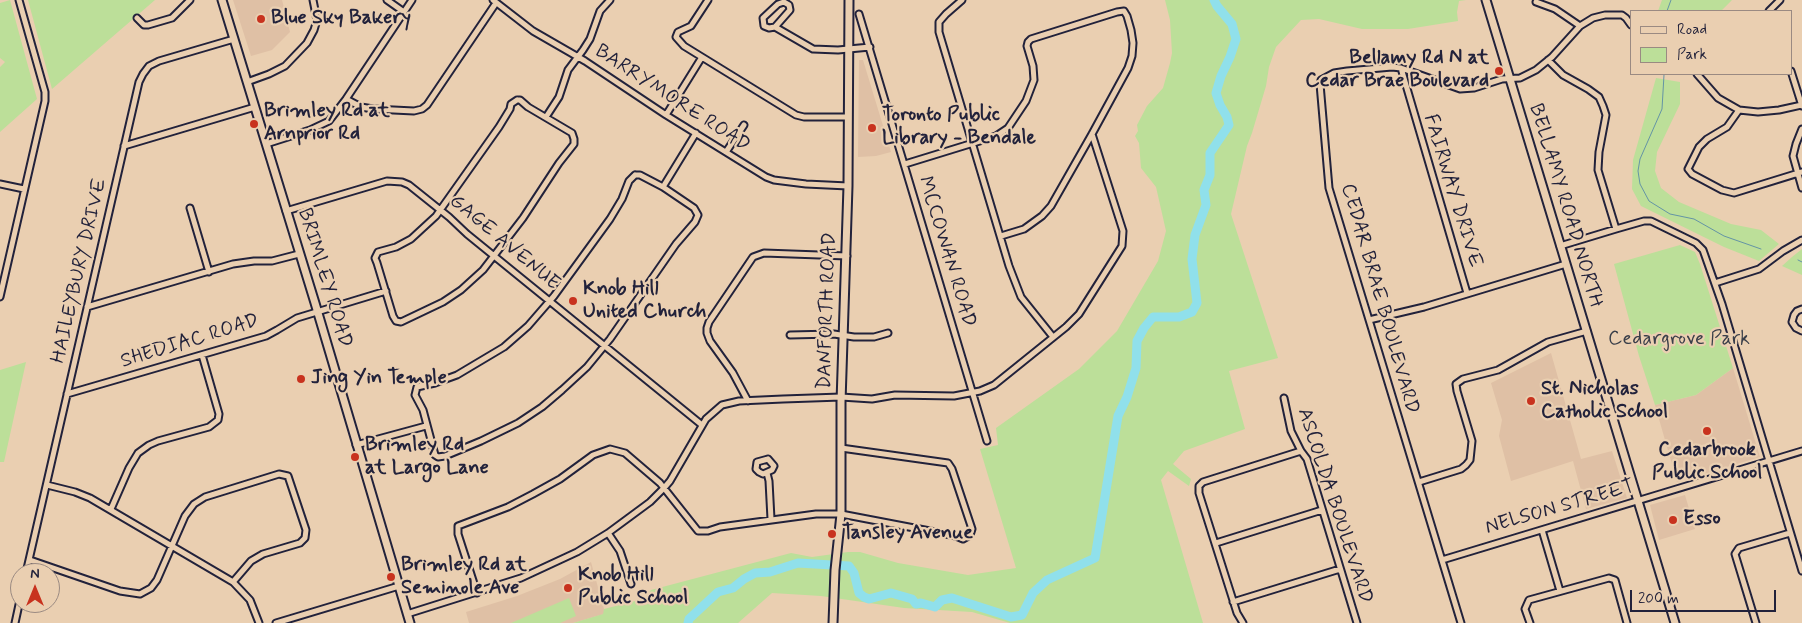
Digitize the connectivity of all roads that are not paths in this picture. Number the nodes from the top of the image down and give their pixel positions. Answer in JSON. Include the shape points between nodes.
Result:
{"nodes":[{"id":1,"x":19,"y":0,"type":"edge"},
{"id":2,"x":190,"y":0,"type":"edge"},
{"id":3,"x":222,"y":0,"type":"edge"},
{"id":4,"x":313,"y":0,"type":"edge"},
{"id":5,"x":387,"y":0,"type":"edge"},
{"id":6,"x":412,"y":0,"type":"edge"},
{"id":7,"x":610,"y":0,"type":"edge"},
{"id":8,"x":708,"y":0,"type":"edge"},
{"id":9,"x":849,"y":0,"type":"edge"},
{"id":10,"x":962,"y":0,"type":"edge"},
{"id":11,"x":1486,"y":0,"type":"edge"},
{"id":12,"x":1780,"y":0,"type":"edge"},
{"id":13,"x":494,"y":1,"type":"edge"},
{"id":14,"x":1536,"y":2,"type":"dead end"},
{"id":15,"x":1770,"y":10,"type":"edge"},
{"id":16,"x":404,"y":12,"type":"junction"},
{"id":17,"x":859,"y":14,"type":"dead end"},
{"id":18,"x":137,"y":18,"type":"dead end"},
{"id":19,"x":1630,"y":24,"type":"edge"},
{"id":20,"x":1580,"y":26,"type":"junction"},
{"id":21,"x":775,"y":27,"type":"junction"},
{"id":22,"x":234,"y":39,"type":"junction"},
{"id":23,"x":870,"y":47,"type":"junction"},
{"id":24,"x":849,"y":50,"type":"junction"},
{"id":25,"x":578,"y":57,"type":"junction"},
{"id":26,"x":702,"y":58,"type":"junction"},
{"id":27,"x":1548,"y":60,"type":"junction"},
{"id":28,"x":1401,"y":68,"type":"junction"},
{"id":29,"x":1792,"y":74,"type":"edge"},
{"id":30,"x":1698,"y":75,"type":"edge"},
{"id":31,"x":1509,"y":78,"type":"junction"},
{"id":32,"x":247,"y":82,"type":"junction"},
{"id":33,"x":346,"y":99,"type":"junction"},
{"id":34,"x":1802,"y":105,"type":"edge"},
{"id":35,"x":255,"y":107,"type":"junction"},
{"id":36,"x":1739,"y":110,"type":"junction"},
{"id":37,"x":666,"y":115,"type":"junction"},
{"id":38,"x":546,"y":117,"type":"junction"},
{"id":39,"x":848,"y":117,"type":"junction"},
{"id":40,"x":744,"y":125,"type":"dead end"},
{"id":41,"x":1802,"y":129,"type":"edge"},
{"id":42,"x":696,"y":134,"type":"junction"},
{"id":43,"x":1092,"y":134,"type":"junction"},
{"id":44,"x":973,"y":143,"type":"junction"},
{"id":45,"x":266,"y":144,"type":"junction"},
{"id":46,"x":124,"y":146,"type":"junction"},
{"id":47,"x":726,"y":152,"type":"junction"},
{"id":48,"x":905,"y":164,"type":"junction"},
{"id":49,"x":1800,"y":173,"type":"edge"},
{"id":50,"x":0,"y":184,"type":"edge"},
{"id":51,"x":663,"y":186,"type":"junction"},
{"id":52,"x":848,"y":186,"type":"junction"},
{"id":53,"x":1802,"y":188,"type":"edge"},
{"id":54,"x":24,"y":189,"type":"junction"},
{"id":55,"x":190,"y":208,"type":"dead end"},
{"id":56,"x":441,"y":210,"type":"junction"},
{"id":57,"x":286,"y":212,"type":"junction"},
{"id":58,"x":1616,"y":228,"type":"junction"},
{"id":59,"x":1001,"y":236,"type":"junction"},
{"id":60,"x":1802,"y":240,"type":"edge"},
{"id":61,"x":1560,"y":246,"type":"junction"},
{"id":62,"x":299,"y":254,"type":"junction"},
{"id":63,"x":495,"y":256,"type":"junction"},
{"id":64,"x":847,"y":256,"type":"junction"},
{"id":65,"x":1566,"y":264,"type":"junction"},
{"id":66,"x":209,"y":272,"type":"junction"},
{"id":67,"x":1715,"y":283,"type":"junction"},
{"id":68,"x":386,"y":291,"type":"junction"},
{"id":69,"x":1467,"y":293,"type":"junction"},
{"id":70,"x":0,"y":297,"type":"edge"},
{"id":71,"x":550,"y":301,"type":"junction"},
{"id":72,"x":87,"y":307,"type":"junction"},
{"id":73,"x":1802,"y":309,"type":"edge"},
{"id":74,"x":317,"y":311,"type":"junction"},
{"id":75,"x":1369,"y":320,"type":"junction"},
{"id":76,"x":1587,"y":331,"type":"junction"},
{"id":77,"x":1802,"y":331,"type":"edge"},
{"id":78,"x":888,"y":333,"type":"dead end"},
{"id":79,"x":790,"y":335,"type":"dead end"},
{"id":80,"x":844,"y":335,"type":"junction"},
{"id":81,"x":1053,"y":337,"type":"junction"},
{"id":82,"x":604,"y":346,"type":"junction"},
{"id":83,"x":202,"y":355,"type":"junction"},
{"id":84,"x":973,"y":392,"type":"junction"},
{"id":85,"x":68,"y":394,"type":"junction"},
{"id":86,"x":842,"y":397,"type":"junction"},
{"id":87,"x":1284,"y":398,"type":"dead end"},
{"id":88,"x":748,"y":401,"type":"junction"},
{"id":89,"x":702,"y":425,"type":"junction"},
{"id":90,"x":426,"y":426,"type":"junction"},
{"id":91,"x":987,"y":441,"type":"dead end"},
{"id":92,"x":356,"y":445,"type":"junction"},
{"id":93,"x":841,"y":448,"type":"junction"},
{"id":94,"x":1301,"y":451,"type":"junction"},
{"id":95,"x":1802,"y":452,"type":"edge"},
{"id":96,"x":1769,"y":462,"type":"junction"},
{"id":97,"x":767,"y":473,"type":"dead end"},
{"id":98,"x":1418,"y":482,"type":"junction"},
{"id":99,"x":47,"y":485,"type":"junction"},
{"id":100,"x":664,"y":488,"type":"junction"},
{"id":101,"x":1639,"y":501,"type":"junction"},
{"id":102,"x":111,"y":510,"type":"junction"},
{"id":103,"x":1322,"y":510,"type":"junction"},
{"id":104,"x":841,"y":514,"type":"junction"},
{"id":105,"x":772,"y":519,"type":"junction"},
{"id":106,"x":1542,"y":530,"type":"junction"},
{"id":107,"x":608,"y":533,"type":"junction"},
{"id":108,"x":1790,"y":533,"type":"junction"},
{"id":109,"x":1216,"y":543,"type":"junction"},
{"id":110,"x":172,"y":546,"type":"junction"},
{"id":111,"x":30,"y":560,"type":"junction"},
{"id":112,"x":1442,"y":560,"type":"junction"},
{"id":113,"x":29,"y":563,"type":"edge"},
{"id":114,"x":1340,"y":569,"type":"junction"},
{"id":115,"x":1802,"y":571,"type":"edge"},
{"id":116,"x":233,"y":582,"type":"junction"},
{"id":117,"x":631,"y":584,"type":"dead end"},
{"id":118,"x":399,"y":586,"type":"junction"},
{"id":119,"x":1560,"y":591,"type":"junction"},
{"id":120,"x":477,"y":593,"type":"junction"},
{"id":121,"x":1233,"y":602,"type":"junction"},
{"id":122,"x":407,"y":614,"type":"junction"},
{"id":123,"x":259,"y":623,"type":"edge"},
{"id":124,"x":276,"y":623,"type":"edge"},
{"id":125,"x":410,"y":623,"type":"edge"},
{"id":126,"x":833,"y":623,"type":"edge"},
{"id":127,"x":1243,"y":623,"type":"edge"},
{"id":128,"x":1356,"y":623,"type":"edge"},
{"id":129,"x":1461,"y":623,"type":"edge"},
{"id":130,"x":1530,"y":623,"type":"edge"},
{"id":131,"x":1627,"y":623,"type":"edge"},
{"id":132,"x":1675,"y":623,"type":"edge"},
{"id":133,"x":1756,"y":623,"type":"edge"}],
"edges":[{"from":1,"to":54,"type":"street","via":[[45,92]]},
{"from":2,"to":18,"type":"street","via":[[172,18],[144,25]]},
{"from":3,"to":22,"type":"main road","name":"BRIMLEY ROAD"},
{"from":4,"to":32,"type":"street","via":[[316,20],[307,43],[285,66]]},
{"from":5,"to":16,"type":"street"},
{"from":6,"to":16,"type":"street"},
{"from":7,"to":25,"type":"street","via":[[600,11],[590,39]]},
{"from":8,"to":26,"type":"street","via":[[692,26],[678,32],[676,37]]},
{"from":9,"to":24,"type":"main road","name":"DANFORTH ROAD"},
{"from":10,"to":44,"type":"street","via":[[939,22],[939,32]]},
{"from":11,"to":31,"type":"main road","name":"BELLAMY ROAD NORTH"},
{"from":12,"to":15,"type":"street"},
{"from":13,"to":25,"type":"street","name":"BARRYMORE ROAD","via":[[534,31]]},
{"from":13,"to":33,"type":"street","via":[[422,109],[373,109]]},
{"from":14,"to":20,"type":"street","via":[[1555,9]]},
{"from":16,"to":33,"type":"street"},
{"from":17,"to":23,"type":"street","name":"MCCOWAN ROAD"},
{"from":19,"to":20,"type":"street","via":[[1622,15],[1605,15]]},
{"from":20,"to":27,"type":"street","name":"CEDAR BRAE BOULEVARD"},
{"from":21,"to":21,"type":"street","via":[[764,26],[763,18],[784,2],[790,10]]},
{"from":21,"to":24,"type":"street","via":[[813,49]]},
{"from":22,"to":32,"type":"main road","name":"BRIMLEY ROAD"},
{"from":22,"to":46,"type":"street","name":"HAILEYBURY DRIVE","via":[[170,56],[150,66],[139,82]]},
{"from":23,"to":24,"type":"street"},
{"from":23,"to":48,"type":"street","name":"MCCOWAN ROAD"},
{"from":24,"to":39,"type":"main road","name":"DANFORTH ROAD"},
{"from":25,"to":37,"type":"street","name":"BARRYMORE ROAD"},
{"from":25,"to":38,"type":"street","via":[[568,70],[559,97]]},
{"from":26,"to":37,"type":"street"},
{"from":26,"to":39,"type":"street","via":[[796,116]]},
{"from":27,"to":31,"type":"street","name":"CEDAR BRAE BOULEVARD","via":[[1520,78]]},
{"from":27,"to":58,"type":"street","via":[[1563,75],[1599,97],[1603,106],[1606,115],[1598,170]]},
{"from":28,"to":31,"type":"street","name":"CEDAR BRAE BOULEVARD","via":[[1460,89]]},
{"from":28,"to":69,"type":"street","name":"FAIRWAY DRIVE"},
{"from":28,"to":75,"type":"street","name":"CEDAR BRAE BOULEVARD","via":[[1334,73],[1320,84],[1329,188]]},
{"from":29,"to":34,"type":"street"},
{"from":30,"to":36,"type":"street","via":[[1718,98]]},
{"from":31,"to":61,"type":"main road","name":"BELLAMY ROAD NORTH"},
{"from":32,"to":35,"type":"main road","name":"BRIMLEY ROAD"},
{"from":33,"to":45,"type":"street","via":[[322,126]]},
{"from":34,"to":36,"type":"street","via":[[1758,112]]},
{"from":35,"to":45,"type":"main road","name":"BRIMLEY ROAD"},
{"from":35,"to":46,"type":"street"},
{"from":36,"to":49,"type":"street","via":[[1726,127],[1700,147],[1688,169],[1692,174],[1722,190],[1734,192]]},
{"from":37,"to":42,"type":"street","name":"BARRYMORE ROAD"},
{"from":38,"to":56,"type":"street","via":[[520,100],[512,102],[499,127]]},
{"from":38,"to":63,"type":"street","via":[[572,133],[574,144]]},
{"from":39,"to":52,"type":"main road","name":"DANFORTH ROAD"},
{"from":40,"to":47,"type":"street"},
{"from":41,"to":49,"type":"street","via":[[1793,156]]},
{"from":42,"to":47,"type":"street","name":"BARRYMORE ROAD"},
{"from":42,"to":51,"type":"street"},
{"from":43,"to":44,"type":"street","via":[[1132,56],[1131,30],[1124,12],[1031,39],[1028,42],[1034,74],[1026,101],[1008,128],[996,136]]},
{"from":43,"to":59,"type":"street","via":[[1051,206],[1024,229]]},
{"from":43,"to":81,"type":"street","via":[[1124,231],[1123,242],[1079,314]]},
{"from":44,"to":48,"type":"street"},
{"from":44,"to":59,"type":"street"},
{"from":45,"to":57,"type":"main road","name":"BRIMLEY ROAD"},
{"from":46,"to":72,"type":"street","name":"HAILEYBURY DRIVE"},
{"from":47,"to":52,"type":"street","name":"BARRYMORE ROAD","via":[[766,178]]},
{"from":48,"to":84,"type":"street","name":"MCCOWAN ROAD"},
{"from":49,"to":53,"type":"street"},
{"from":50,"to":54,"type":"street"},
{"from":51,"to":71,"type":"street","via":[[640,175],[631,177],[610,219]]},
{"from":51,"to":82,"type":"street","via":[[694,208],[697,219]]},
{"from":52,"to":64,"type":"main road","name":"DANFORTH ROAD"},
{"from":54,"to":70,"type":"street"},
{"from":55,"to":66,"type":"street"},
{"from":56,"to":57,"type":"street","name":"GAGE AVENUE","via":[[409,185],[387,181]]},
{"from":56,"to":63,"type":"street","name":"GAGE AVENUE"},
{"from":56,"to":68,"type":"street","via":[[410,239],[378,252],[377,263]]},
{"from":57,"to":62,"type":"main road","name":"BRIMLEY ROAD"},
{"from":58,"to":61,"type":"street"},
{"from":58,"to":67,"type":"street","via":[[1651,220],[1696,243],[1706,256]]},
{"from":59,"to":81,"type":"street","via":[[1021,297]]},
{"from":60,"to":67,"type":"street","via":[[1759,269]]},
{"from":61,"to":65,"type":"main road","name":"BELLAMY ROAD NORTH"},
{"from":62,"to":66,"type":"street","via":[[272,261],[245,262]]},
{"from":62,"to":74,"type":"main road","name":"BRIMLEY ROAD"},
{"from":63,"to":68,"type":"street","via":[[461,290],[401,322],[393,316]]},
{"from":63,"to":71,"type":"street","name":"GAGE AVENUE"},
{"from":64,"to":80,"type":"main road","name":"DANFORTH ROAD"},
{"from":64,"to":88,"type":"street","via":[[764,253],[753,257],[707,328],[710,341]]},
{"from":65,"to":69,"type":"street"},
{"from":65,"to":76,"type":"main road","name":"BELLAMY ROAD NORTH"},
{"from":66,"to":72,"type":"street"},
{"from":67,"to":96,"type":"street"},
{"from":68,"to":74,"type":"street","name":"SHEDIAC ROAD"},
{"from":69,"to":75,"type":"street"},
{"from":71,"to":82,"type":"street","name":"GAGE AVENUE"},
{"from":71,"to":90,"type":"street","via":[[528,326],[485,360],[457,375],[417,387],[415,395],[423,410]]},
{"from":72,"to":85,"type":"street","name":"HAILEYBURY DRIVE"},
{"from":73,"to":77,"type":"street","via":[[1797,311],[1792,322]]},
{"from":74,"to":83,"type":"street","name":"SHEDIAC ROAD","via":[[297,318],[266,336]]},
{"from":74,"to":92,"type":"main road","name":"BRIMLEY ROAD"},
{"from":75,"to":98,"type":"street","name":"CEDAR BRAE BOULEVARD"},
{"from":76,"to":98,"type":"street","via":[[1548,342],[1498,370],[1463,379],[1456,384],[1472,441],[1470,460],[1460,469]]},
{"from":76,"to":101,"type":"main road","name":"BELLAMY ROAD NORTH"},
{"from":78,"to":80,"type":"street","via":[[874,338]]},
{"from":79,"to":80,"type":"street"},
{"from":80,"to":86,"type":"main road","name":"DANFORTH ROAD"},
{"from":81,"to":84,"type":"street","via":[[994,385]]},
{"from":82,"to":89,"type":"street","name":"GAGE AVENUE"},
{"from":82,"to":90,"type":"street","via":[[587,367],[542,407],[481,441],[438,457]]},
{"from":83,"to":85,"type":"street","name":"SHEDIAC ROAD"},
{"from":83,"to":102,"type":"street","via":[[218,420],[209,427],[158,441],[138,453],[128,468]]},
{"from":84,"to":86,"type":"street","via":[[948,397]]},
{"from":84,"to":91,"type":"street","name":"MCCOWAN ROAD"},
{"from":85,"to":99,"type":"street","name":"HAILEYBURY DRIVE"},
{"from":86,"to":88,"type":"street"},
{"from":86,"to":93,"type":"main road","name":"DANFORTH ROAD"},
{"from":87,"to":94,"type":"street","name":"ASCOLDA BOULEVARD","via":[[1291,431]]},
{"from":88,"to":89,"type":"street","via":[[722,405]]},
{"from":89,"to":100,"type":"street"},
{"from":90,"to":92,"type":"street"},
{"from":92,"to":118,"type":"main road","name":"BRIMLEY ROAD"},
{"from":93,"to":104,"type":"main road","name":"DANFORTH ROAD"},
{"from":93,"to":104,"type":"street","via":[[948,463],[972,529],[970,535],[963,539]]},
{"from":94,"to":103,"type":"street","name":"ASCOLDA BOULEVARD","via":[[1307,460]]},
{"from":94,"to":109,"type":"street","via":[[1199,486]]},
{"from":95,"to":96,"type":"street","name":"NELSON STREET"},
{"from":96,"to":101,"type":"street","name":"NELSON STREET"},
{"from":96,"to":108,"type":"street"},
{"from":97,"to":105,"type":"street"},
{"from":98,"to":112,"type":"street","name":"CEDAR BRAE BOULEVARD"},
{"from":99,"to":102,"type":"street","via":[[75,492]]},
{"from":99,"to":111,"type":"street","name":"HAILEYBURY DRIVE"},
{"from":100,"to":105,"type":"street","via":[[698,531],[708,532],[720,527]]},
{"from":100,"to":107,"type":"street"},
{"from":100,"to":120,"type":"street","via":[[625,453],[604,450],[533,494],[458,526]]},
{"from":101,"to":106,"type":"street","name":"NELSON STREET"},
{"from":101,"to":132,"type":"main road","name":"BELLAMY ROAD NORTH"},
{"from":102,"to":110,"type":"street"},
{"from":103,"to":109,"type":"street"},
{"from":103,"to":114,"type":"street","name":"ASCOLDA BOULEVARD"},
{"from":104,"to":105,"type":"street"},
{"from":104,"to":126,"type":"main road","name":"DANFORTH ROAD"},
{"from":106,"to":112,"type":"street","name":"NELSON STREET"},
{"from":106,"to":119,"type":"street"},
{"from":107,"to":117,"type":"street","via":[[620,551]]},
{"from":107,"to":120,"type":"street","via":[[540,570]]},
{"from":108,"to":115,"type":"street"},
{"from":108,"to":133,"type":"street","via":[[1739,548],[1735,554]]},
{"from":109,"to":121,"type":"street"},
{"from":110,"to":111,"type":"street","via":[[154,585],[135,594]]},
{"from":110,"to":116,"type":"street"},
{"from":110,"to":116,"type":"street","via":[[189,509],[199,500],[279,474],[288,476],[306,530],[305,538],[300,543],[251,561]]},
{"from":111,"to":113,"type":"street","name":"HAILEYBURY DRIVE"},
{"from":112,"to":129,"type":"street","name":"CEDAR BRAE BOULEVARD"},
{"from":114,"to":121,"type":"street"},
{"from":114,"to":128,"type":"street","name":"ASCOLDA BOULEVARD"},
{"from":116,"to":123,"type":"street","via":[[250,600]]},
{"from":118,"to":122,"type":"main road","name":"BRIMLEY ROAD"},
{"from":118,"to":124,"type":"street"},
{"from":119,"to":130,"type":"street","via":[[1530,600],[1525,609]]},
{"from":119,"to":131,"type":"street","via":[[1612,578]]},
{"from":120,"to":122,"type":"street"},
{"from":121,"to":127,"type":"street"},
{"from":122,"to":125,"type":"main road","name":"BRIMLEY ROAD"}]}
